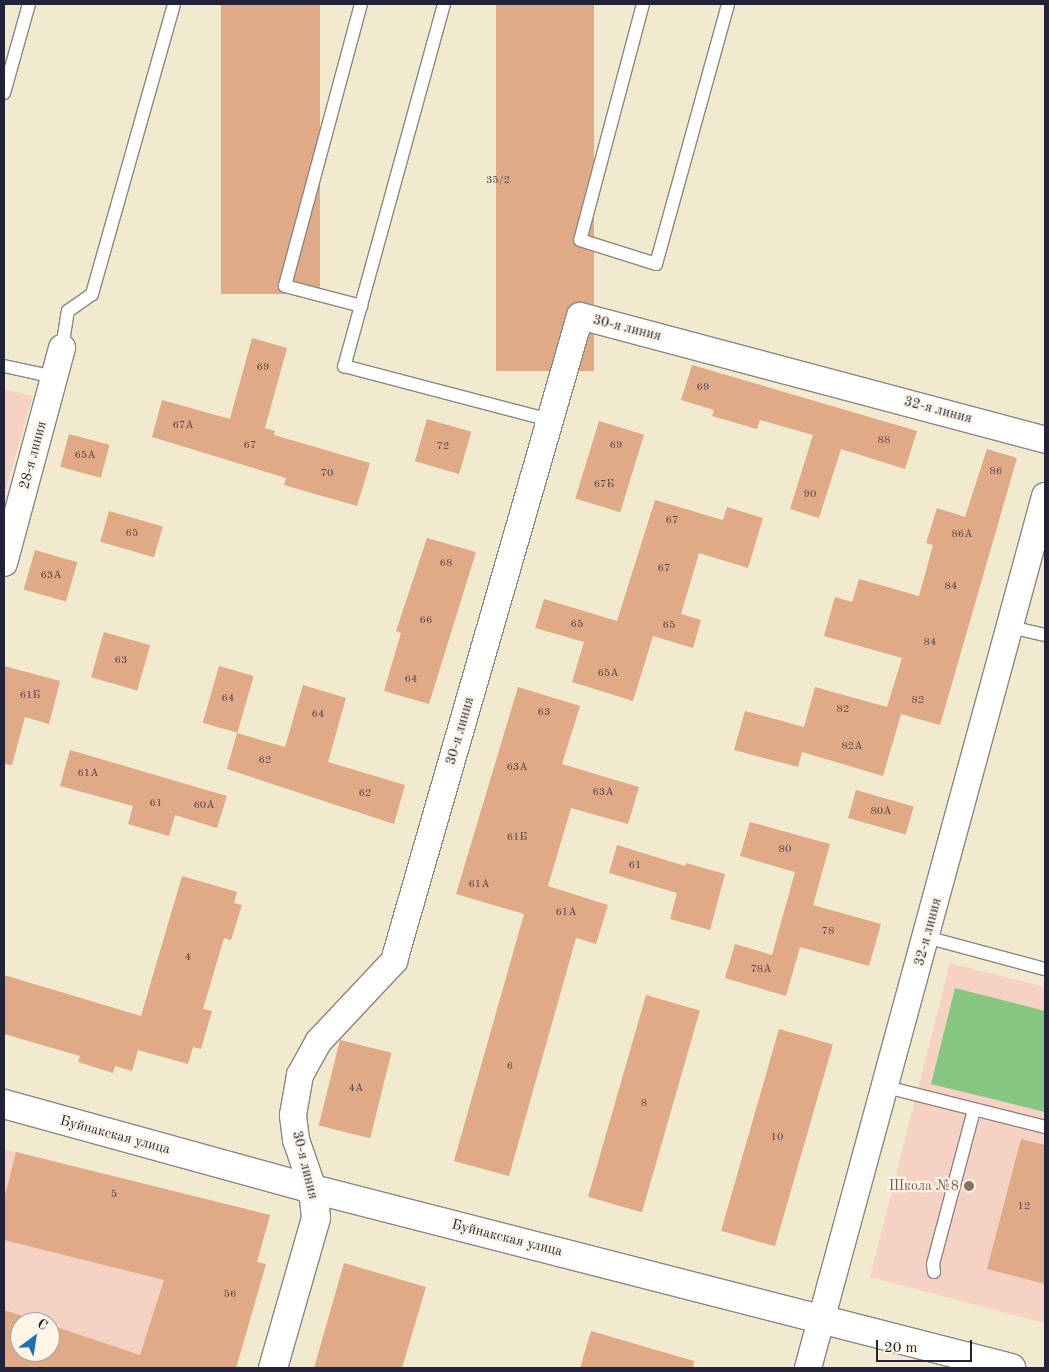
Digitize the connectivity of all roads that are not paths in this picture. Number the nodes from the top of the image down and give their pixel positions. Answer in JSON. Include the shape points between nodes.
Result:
{"nodes":[{"id":1,"x":28,"y":4,"type":"edge"},
{"id":2,"x":174,"y":4,"type":"edge"},
{"id":3,"x":360,"y":4,"type":"edge"},
{"id":4,"x":444,"y":4,"type":"edge"},
{"id":5,"x":643,"y":4,"type":"edge"},
{"id":6,"x":728,"y":4,"type":"edge"},
{"id":7,"x":4,"y":93,"type":"edge"},
{"id":8,"x":361,"y":306,"type":"junction"},
{"id":9,"x":62,"y":348,"type":"joint"},
{"id":10,"x":4,"y":366,"type":"edge"},
{"id":11,"x":54,"y":377,"type":"junction"},
{"id":12,"x":832,"y":380,"type":"joint"},
{"id":13,"x":550,"y":420,"type":"junction"},
{"id":14,"x":1045,"y":440,"type":"edge"},
{"id":15,"x":1045,"y":496,"type":"edge"},
{"id":16,"x":4,"y":563,"type":"edge"},
{"id":17,"x":1010,"y":626,"type":"junction"},
{"id":18,"x":1045,"y":635,"type":"edge"},
{"id":19,"x":926,"y":937,"type":"junction"},
{"id":20,"x":1045,"y":969,"type":"edge"},
{"id":21,"x":886,"y":1087,"type":"junction"},
{"id":22,"x":4,"y":1104,"type":"edge"},
{"id":23,"x":974,"y":1110,"type":"junction"},
{"id":24,"x":1045,"y":1127,"type":"edge"},
{"id":25,"x":313,"y":1189,"type":"junction"},
{"id":26,"x":934,"y":1272,"type":"dead end"},
{"id":27,"x":824,"y":1318,"type":"junction"},
{"id":28,"x":273,"y":1368,"type":"edge"},
{"id":29,"x":808,"y":1368,"type":"edge"},
{"id":30,"x":1010,"y":1368,"type":"edge"}],
"edges":[{"from":1,"to":7,"type":"lane"},
{"from":2,"to":9,"type":"lane","via":[[92,294],[68,310]]},
{"from":3,"to":8,"type":"lane","via":[[285,286]]},
{"from":4,"to":8,"type":"lane"},
{"from":5,"to":6,"type":"lane","via":[[580,240],[656,264]]},
{"from":8,"to":13,"type":"lane","via":[[344,366]]},
{"from":9,"to":11,"type":"street","name":"28-я линия"},
{"from":10,"to":11,"type":"lane"},
{"from":11,"to":16,"type":"street","name":"28-я линия"},
{"from":12,"to":13,"type":"street","name":"30-я линия","via":[[580,316]]},
{"from":12,"to":14,"type":"street","name":"32-я линия"},
{"from":13,"to":25,"type":"street","name":"30-я линия","via":[[394,961],[319,1041],[300,1075],[293,1115],[296,1140]]},
{"from":15,"to":17,"type":"street","name":"32-я линия"},
{"from":17,"to":18,"type":"lane"},
{"from":17,"to":19,"type":"street","name":"32-я линия"},
{"from":19,"to":20,"type":"lane"},
{"from":19,"to":21,"type":"street","name":"32-я линия"},
{"from":21,"to":23,"type":"lane"},
{"from":21,"to":27,"type":"street","name":"32-я линия"},
{"from":22,"to":25,"type":"street","name":"Буйнакская улица"},
{"from":23,"to":24,"type":"lane"},
{"from":23,"to":26,"type":"lane","via":[[933,1264]]},
{"from":25,"to":27,"type":"street","name":"Буйнакская улица"},
{"from":25,"to":28,"type":"street","name":"30-я линия","via":[[316,1218]]},
{"from":27,"to":29,"type":"street","name":"32-я линия"},
{"from":27,"to":30,"type":"street","name":"Буйнакская улица"}]}
